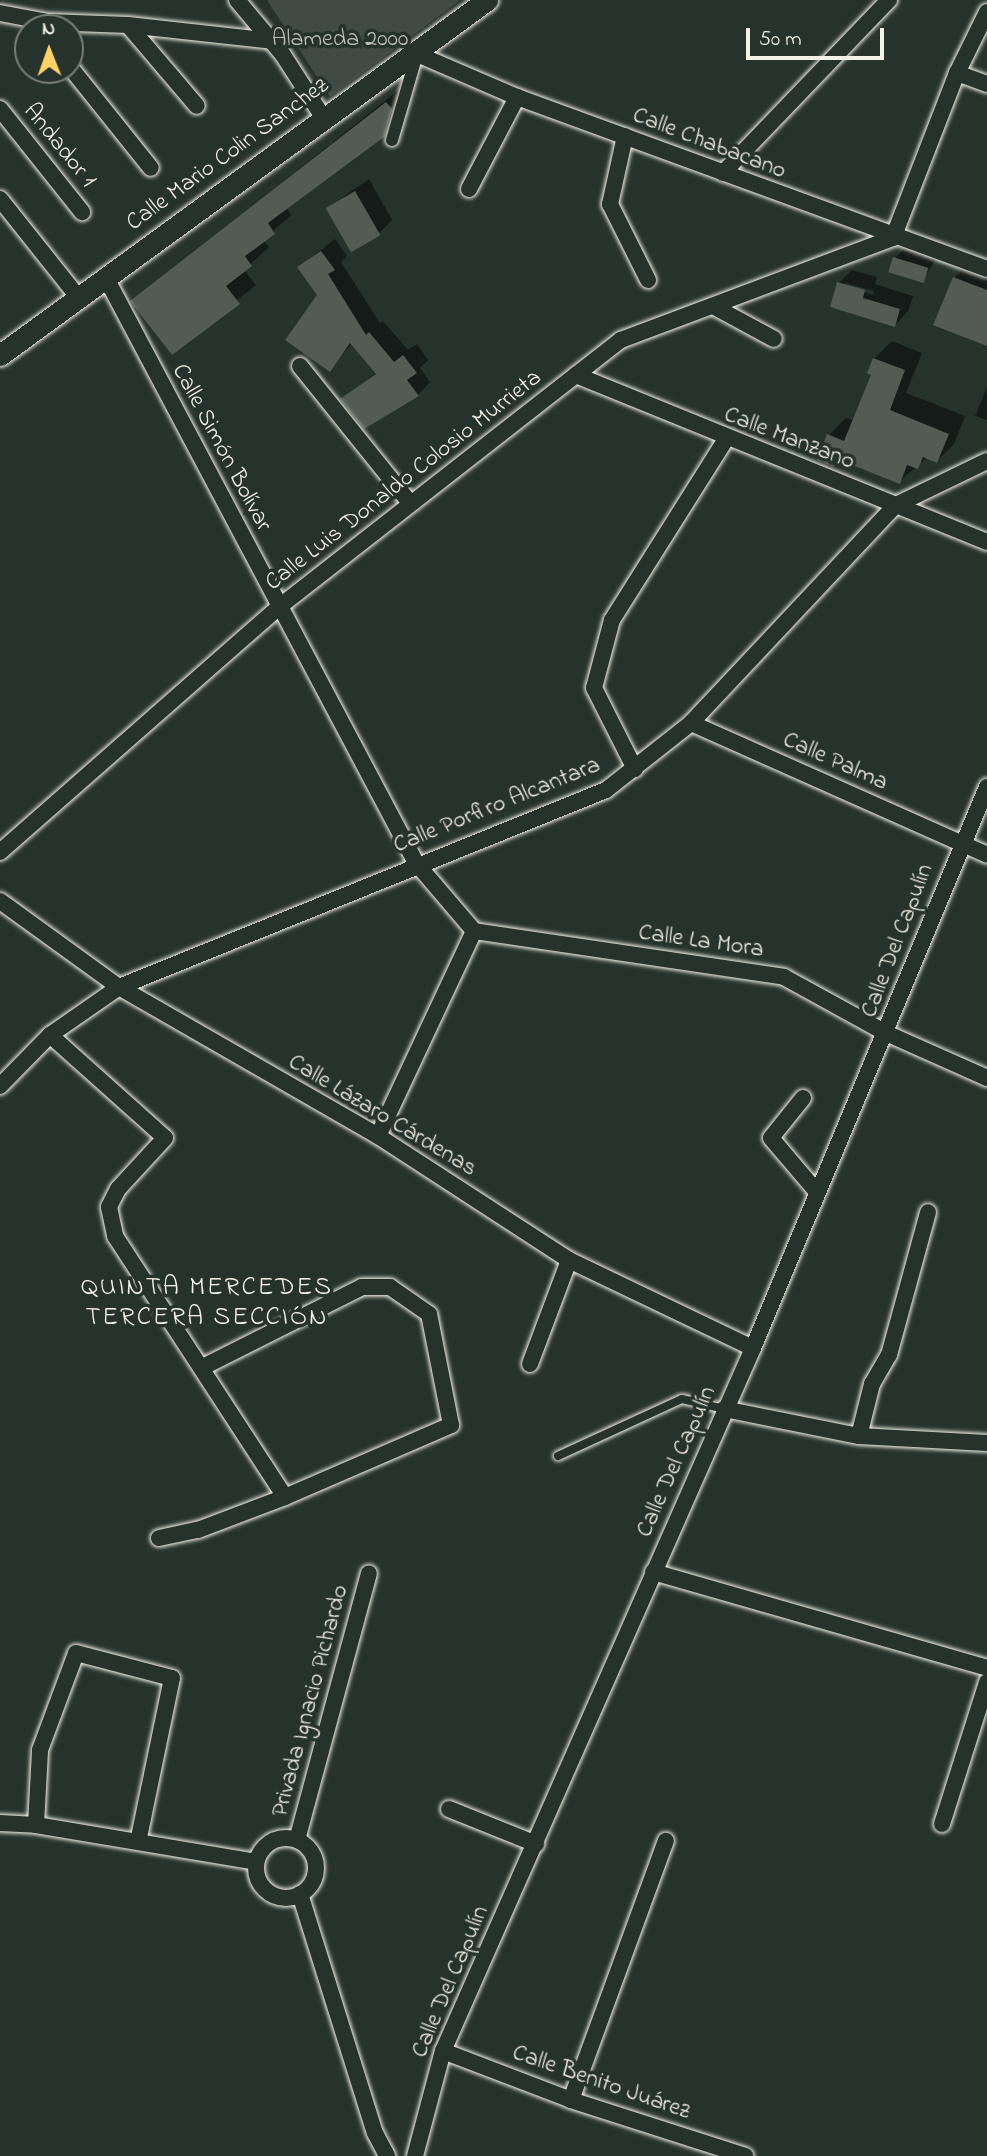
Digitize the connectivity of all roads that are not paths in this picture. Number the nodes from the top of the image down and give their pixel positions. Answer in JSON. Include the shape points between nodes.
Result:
{"nodes":[{"id":1,"x":237,"y":0,"type":"edge"},
{"id":2,"x":487,"y":0,"type":"edge"},
{"id":3,"x":889,"y":0,"type":"edge"},
{"id":4,"x":977,"y":0,"type":"edge"},
{"id":5,"x":987,"y":3,"type":"edge"},
{"id":6,"x":987,"y":12,"type":"edge"},
{"id":7,"x":84,"y":25,"type":"edge"},
{"id":8,"x":128,"y":25,"type":"junction"},
{"id":9,"x":272,"y":41,"type":"junction"},
{"id":10,"x":417,"y":54,"type":"junction"},
{"id":11,"x":957,"y":73,"type":"junction"},
{"id":12,"x":84,"y":84,"type":"edge"},
{"id":13,"x":987,"y":84,"type":"edge"},
{"id":14,"x":517,"y":97,"type":"junction"},
{"id":15,"x":197,"y":106,"type":"dead end"},
{"id":16,"x":0,"y":109,"type":"edge"},
{"id":17,"x":323,"y":117,"type":"junction"},
{"id":18,"x":625,"y":136,"type":"junction"},
{"id":19,"x":392,"y":140,"type":"dead end"},
{"id":20,"x":151,"y":168,"type":"dead end"},
{"id":21,"x":723,"y":173,"type":"junction"},
{"id":22,"x":469,"y":189,"type":"dead end"},
{"id":23,"x":0,"y":199,"type":"edge"},
{"id":24,"x":82,"y":212,"type":"dead end"},
{"id":25,"x":893,"y":238,"type":"junction"},
{"id":26,"x":987,"y":269,"type":"edge"},
{"id":27,"x":105,"y":276,"type":"junction"},
{"id":28,"x":648,"y":280,"type":"dead end"},
{"id":29,"x":78,"y":297,"type":"junction"},
{"id":30,"x":713,"y":306,"type":"junction"},
{"id":31,"x":774,"y":339,"type":"dead end"},
{"id":32,"x":0,"y":355,"type":"edge"},
{"id":33,"x":300,"y":366,"type":"dead end"},
{"id":34,"x":576,"y":375,"type":"junction"},
{"id":35,"x":726,"y":439,"type":"junction"},
{"id":36,"x":987,"y":461,"type":"edge"},
{"id":37,"x":410,"y":503,"type":"junction"},
{"id":38,"x":895,"y":505,"type":"junction"},
{"id":39,"x":987,"y":542,"type":"edge"},
{"id":40,"x":279,"y":607,"type":"junction"},
{"id":41,"x":691,"y":723,"type":"junction"},
{"id":42,"x":635,"y":769,"type":"junction"},
{"id":43,"x":987,"y":787,"type":"edge"},
{"id":44,"x":960,"y":843,"type":"junction"},
{"id":45,"x":0,"y":852,"type":"edge"},
{"id":46,"x":987,"y":855,"type":"edge"},
{"id":47,"x":416,"y":863,"type":"junction"},
{"id":48,"x":0,"y":901,"type":"edge"},
{"id":49,"x":474,"y":931,"type":"junction"},
{"id":50,"x":119,"y":987,"type":"junction"},
{"id":51,"x":886,"y":1034,"type":"junction"},
{"id":52,"x":50,"y":1035,"type":"junction"},
{"id":53,"x":987,"y":1078,"type":"edge"},
{"id":54,"x":0,"y":1086,"type":"edge"},
{"id":55,"x":803,"y":1098,"type":"dead end"},
{"id":56,"x":378,"y":1136,"type":"junction"},
{"id":57,"x":817,"y":1192,"type":"junction"},
{"id":58,"x":928,"y":1212,"type":"dead end"},
{"id":59,"x":569,"y":1260,"type":"junction"},
{"id":60,"x":753,"y":1348,"type":"junction"},
{"id":61,"x":530,"y":1364,"type":"dead end"},
{"id":62,"x":203,"y":1367,"type":"junction"},
{"id":63,"x":724,"y":1409,"type":"junction"},
{"id":64,"x":859,"y":1436,"type":"junction"},
{"id":65,"x":987,"y":1443,"type":"edge"},
{"id":66,"x":558,"y":1456,"type":"dead end"},
{"id":67,"x":285,"y":1497,"type":"junction"},
{"id":68,"x":159,"y":1538,"type":"dead end"},
{"id":69,"x":653,"y":1572,"type":"junction"},
{"id":70,"x":369,"y":1574,"type":"dead end"},
{"id":71,"x":987,"y":1668,"type":"edge"},
{"id":72,"x":987,"y":1682,"type":"edge"},
{"id":73,"x":449,"y":1809,"type":"dead end"},
{"id":74,"x":0,"y":1823,"type":"edge"},
{"id":75,"x":942,"y":1824,"type":"dead end"},
{"id":76,"x":36,"y":1825,"type":"junction"},
{"id":77,"x":297,"y":1840,"type":"junction"},
{"id":78,"x":666,"y":1841,"type":"dead end"},
{"id":79,"x":138,"y":1842,"type":"junction"},
{"id":80,"x":536,"y":1844,"type":"junction"},
{"id":81,"x":256,"y":1862,"type":"junction"},
{"id":82,"x":300,"y":1894,"type":"junction"},
{"id":83,"x":443,"y":2051,"type":"junction"},
{"id":84,"x":571,"y":2100,"type":"junction"},
{"id":85,"x":387,"y":2156,"type":"edge"},
{"id":86,"x":415,"y":2156,"type":"edge"},
{"id":87,"x":745,"y":2156,"type":"edge"}],
"edges":[{"from":1,"to":9,"type":"street"},
{"from":2,"to":10,"type":"main road","name":"Calle Mario Colin Sanchez"},
{"from":3,"to":21,"type":"street"},
{"from":4,"to":5,"type":"street"},
{"from":6,"to":11,"type":"street"},
{"from":7,"to":8,"type":"street"},
{"from":8,"to":9,"type":"street"},
{"from":8,"to":15,"type":"street"},
{"from":9,"to":17,"type":"street"},
{"from":10,"to":14,"type":"street","name":"Calle Chabacano"},
{"from":10,"to":17,"type":"main road","name":"Calle Mario Colin Sanchez"},
{"from":10,"to":19,"type":"street"},
{"from":11,"to":13,"type":"street"},
{"from":11,"to":25,"type":"street"},
{"from":12,"to":20,"type":"street"},
{"from":14,"to":18,"type":"street","name":"Calle Chabacano"},
{"from":14,"to":22,"type":"street"},
{"from":16,"to":24,"type":"street","name":"Andador 1"},
{"from":17,"to":27,"type":"main road","name":"Calle Mario Colin Sanchez"},
{"from":18,"to":21,"type":"street","name":"Calle Chabacano"},
{"from":18,"to":28,"type":"street","via":[[610,204]]},
{"from":21,"to":25,"type":"street","name":"Calle Chabacano"},
{"from":23,"to":29,"type":"street"},
{"from":25,"to":26,"type":"street","name":"Calle Chabacano"},
{"from":25,"to":30,"type":"street","name":"Calle Luis Donaldo Colosio Murrieta"},
{"from":27,"to":29,"type":"main road","name":"Calle Mario Colin Sanchez"},
{"from":27,"to":40,"type":"street","name":"Calle Simón Bolívar"},
{"from":29,"to":32,"type":"main road","name":"Calle Mario Colin Sanchez"},
{"from":30,"to":31,"type":"street"},
{"from":30,"to":34,"type":"street","name":"Calle Luis Donaldo Colosio Murrieta","via":[[621,340]]},
{"from":33,"to":37,"type":"street"},
{"from":34,"to":35,"type":"street","name":"Calle Manzano"},
{"from":34,"to":37,"type":"street","name":"Calle Luis Donaldo Colosio Murrieta"},
{"from":35,"to":38,"type":"street","name":"Calle Manzano"},
{"from":35,"to":42,"type":"street","via":[[612,620],[594,688]]},
{"from":36,"to":38,"type":"street","name":"Calle Porfiro Alcantara"},
{"from":37,"to":40,"type":"street","name":"Calle Luis Donaldo Colosio Murrieta"},
{"from":38,"to":39,"type":"street","name":"Calle Manzano"},
{"from":38,"to":41,"type":"street","name":"Calle Porfiro Alcantara"},
{"from":40,"to":45,"type":"street","name":"Calle Luis Donaldo Colosio Murrieta"},
{"from":40,"to":47,"type":"street","name":"Calle Simón Bolívar"},
{"from":41,"to":42,"type":"street","name":"Calle Porfiro Alcantara"},
{"from":41,"to":44,"type":"street","name":"Calle Palma"},
{"from":42,"to":47,"type":"street","name":"Calle Porfiro Alcantara","via":[[606,790]]},
{"from":43,"to":44,"type":"street","name":"Calle Del Capulín"},
{"from":44,"to":46,"type":"street","name":"Calle Palma"},
{"from":44,"to":51,"type":"street","name":"Calle Del Capulín"},
{"from":47,"to":49,"type":"street"},
{"from":47,"to":50,"type":"street","name":"Calle Porfiro Alcantara"},
{"from":48,"to":50,"type":"street","name":"Calle Lázaro Cárdenas"},
{"from":49,"to":51,"type":"street","name":"Calle La Mora","via":[[784,977]]},
{"from":49,"to":56,"type":"street"},
{"from":50,"to":52,"type":"street","name":"Calle Porfiro Alcantara"},
{"from":50,"to":56,"type":"street","name":"Calle Lázaro Cárdenas"},
{"from":51,"to":53,"type":"street","name":"Calle La Mora"},
{"from":51,"to":57,"type":"street","name":"Calle Del Capulín"},
{"from":52,"to":54,"type":"street","name":"Calle Porfiro Alcantara"},
{"from":52,"to":62,"type":"street","via":[[164,1139],[118,1189],[109,1207],[116,1236]]},
{"from":55,"to":57,"type":"street","via":[[771,1138]]},
{"from":56,"to":59,"type":"street","name":"Calle Lázaro Cárdenas"},
{"from":57,"to":60,"type":"street","name":"Calle Del Capulín"},
{"from":58,"to":64,"type":"street","via":[[889,1355],[872,1384]]},
{"from":59,"to":60,"type":"street","name":"Calle Lázaro Cárdenas"},
{"from":59,"to":61,"type":"street"},
{"from":60,"to":63,"type":"street","name":"Calle Del Capulín"},
{"from":62,"to":67,"type":"street"},
{"from":62,"to":67,"type":"street","via":[[362,1287],[390,1287],[429,1314],[451,1425]]},
{"from":63,"to":64,"type":"street"},
{"from":63,"to":66,"type":"lane","via":[[682,1399]]},
{"from":63,"to":69,"type":"street","name":"Calle Del Capulín"},
{"from":64,"to":65,"type":"street"},
{"from":67,"to":68,"type":"street","via":[[198,1530]]},
{"from":69,"to":71,"type":"street"},
{"from":69,"to":80,"type":"street","name":"Calle Del Capulín"},
{"from":70,"to":77,"type":"street","name":"Privada Ignacio Pichardo"},
{"from":72,"to":75,"type":"street"},
{"from":73,"to":80,"type":"street"},
{"from":74,"to":76,"type":"street"},
{"from":76,"to":79,"type":"street"},
{"from":76,"to":79,"type":"street","via":[[40,1750],[76,1653],[172,1678]]},
{"from":77,"to":81,"type":"street","via":[[271,1841]]},
{"from":77,"to":82,"type":"street","via":[[312,1853],[316,1871]]},
{"from":78,"to":84,"type":"street"},
{"from":79,"to":81,"type":"street"},
{"from":80,"to":83,"type":"street","name":"Calle Del Capulín"},
{"from":81,"to":82,"type":"street","via":[[258,1881],[272,1895]]},
{"from":82,"to":85,"type":"street","via":[[375,2133]]},
{"from":83,"to":84,"type":"street","name":"Calle Benito Juárez"},
{"from":83,"to":86,"type":"street","name":"Calle Del Capulín"},
{"from":84,"to":87,"type":"street","name":"Calle Benito Juárez"}]}
